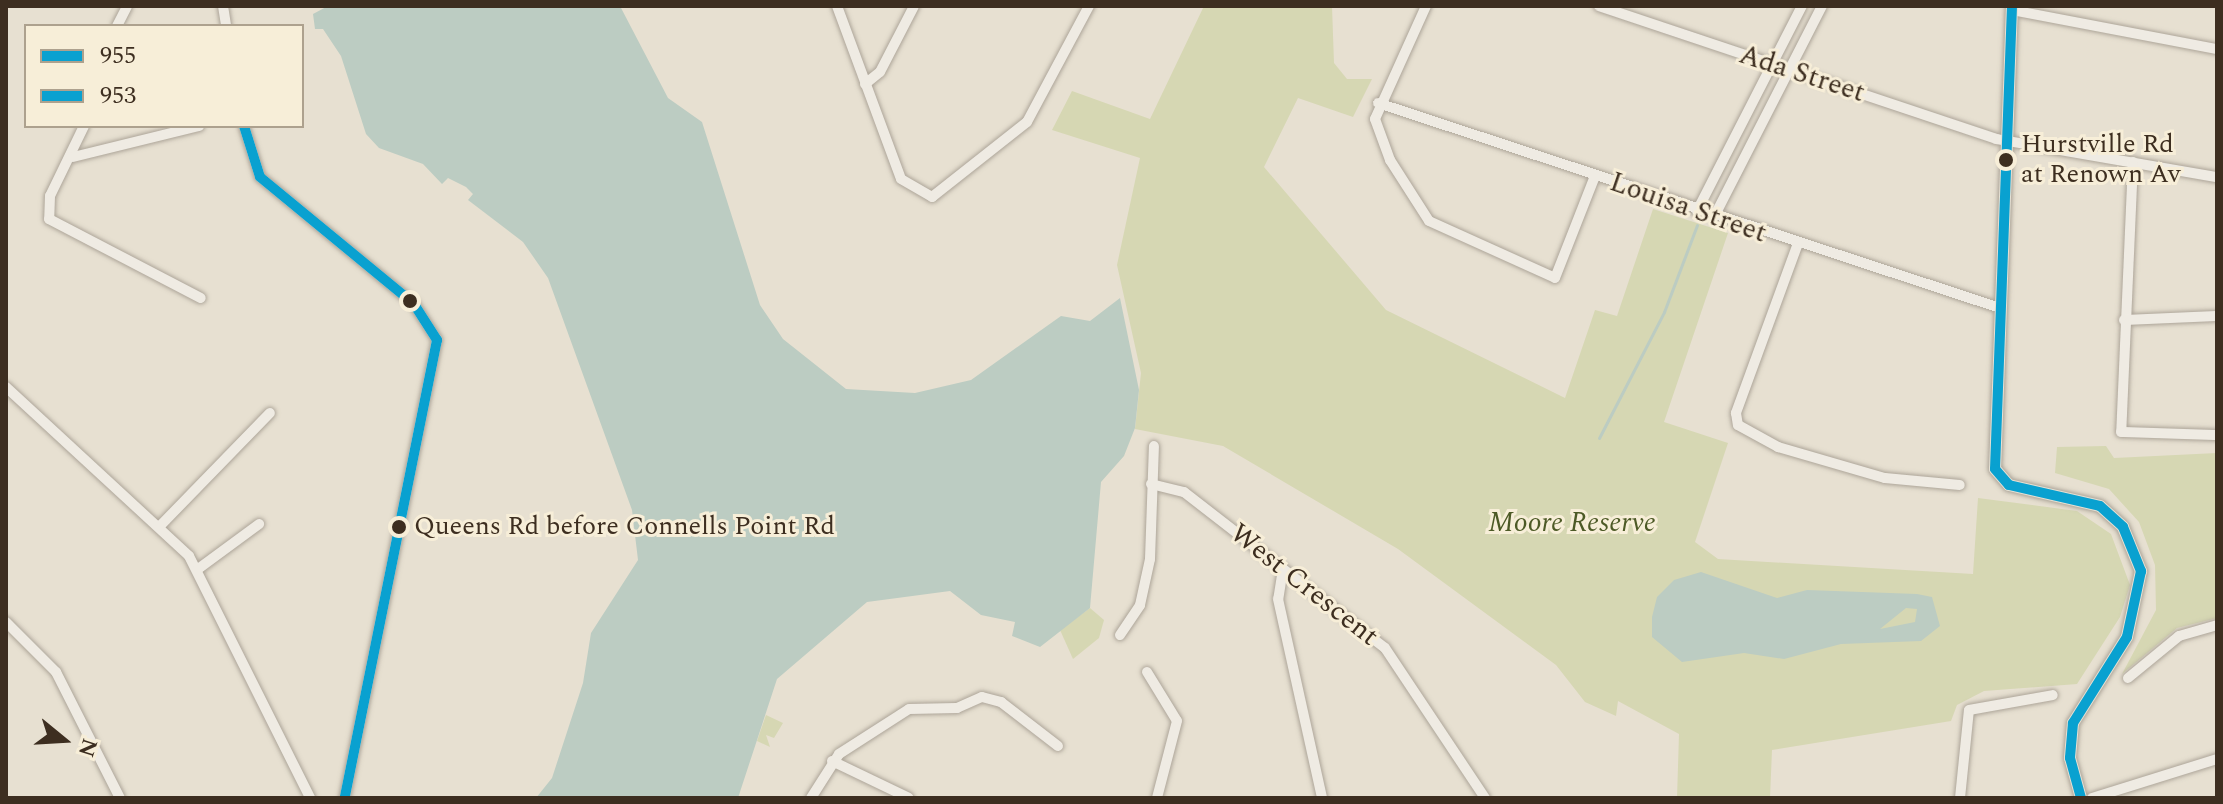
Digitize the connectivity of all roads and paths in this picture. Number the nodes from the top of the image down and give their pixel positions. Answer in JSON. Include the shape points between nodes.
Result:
{"nodes":[{"id":1,"x":127,"y":6,"type":"edge"},
{"id":2,"x":837,"y":6,"type":"edge"},
{"id":3,"x":914,"y":6,"type":"edge"},
{"id":4,"x":1089,"y":6,"type":"edge"},
{"id":5,"x":1426,"y":6,"type":"edge"},
{"id":6,"x":1599,"y":6,"type":"edge"},
{"id":7,"x":1802,"y":6,"type":"edge"},
{"id":8,"x":1822,"y":6,"type":"edge"},
{"id":9,"x":2012,"y":8,"type":"edge"},
{"id":10,"x":118,"y":24,"type":"edge"},
{"id":11,"x":2217,"y":49,"type":"edge"},
{"id":12,"x":1772,"y":65,"type":"junction"},
{"id":13,"x":1790,"y":71,"type":"junction"},
{"id":14,"x":865,"y":84,"type":"junction"},
{"id":15,"x":1378,"y":103,"type":"junction"},
{"id":16,"x":83,"y":128,"type":"edge"},
{"id":17,"x":191,"y":128,"type":"edge"},
{"id":18,"x":245,"y":128,"type":"edge"},
{"id":19,"x":2007,"y":140,"type":"junction"},
{"id":20,"x":73,"y":157,"type":"junction"},
{"id":21,"x":2133,"y":162,"type":"junction"},
{"id":22,"x":1595,"y":176,"type":"junction"},
{"id":23,"x":2217,"y":177,"type":"edge"},
{"id":24,"x":1697,"y":211,"type":"junction"},
{"id":25,"x":1714,"y":217,"type":"junction"},
{"id":26,"x":1797,"y":246,"type":"junction"},
{"id":27,"x":201,"y":298,"type":"dead end"},
{"id":28,"x":2000,"y":308,"type":"junction"},
{"id":29,"x":2217,"y":316,"type":"edge"},
{"id":30,"x":2124,"y":320,"type":"junction"},
{"id":31,"x":6,"y":387,"type":"edge"},
{"id":32,"x":270,"y":413,"type":"dead end"},
{"id":33,"x":2217,"y":435,"type":"edge"},
{"id":34,"x":1154,"y":446,"type":"dead end"},
{"id":35,"x":1151,"y":484,"type":"junction"},
{"id":36,"x":1960,"y":485,"type":"dead end"},
{"id":37,"x":259,"y":524,"type":"dead end"},
{"id":38,"x":159,"y":527,"type":"junction"},
{"id":39,"x":198,"y":569,"type":"junction"},
{"id":40,"x":1283,"y":569,"type":"junction"},
{"id":41,"x":6,"y":622,"type":"edge"},
{"id":42,"x":2217,"y":625,"type":"edge"},
{"id":43,"x":1120,"y":635,"type":"dead end"},
{"id":44,"x":1147,"y":672,"type":"dead end"},
{"id":45,"x":2128,"y":678,"type":"dead end"},
{"id":46,"x":2053,"y":695,"type":"dead end"},
{"id":47,"x":1058,"y":746,"type":"dead end"},
{"id":48,"x":2217,"y":759,"type":"edge"},
{"id":49,"x":832,"y":761,"type":"junction"},
{"id":50,"x":120,"y":798,"type":"edge"},
{"id":51,"x":310,"y":798,"type":"edge"},
{"id":52,"x":345,"y":798,"type":"edge"},
{"id":53,"x":811,"y":798,"type":"edge"},
{"id":54,"x":909,"y":798,"type":"edge"},
{"id":55,"x":1157,"y":798,"type":"edge"},
{"id":56,"x":1322,"y":798,"type":"edge"},
{"id":57,"x":1485,"y":798,"type":"edge"},
{"id":58,"x":1960,"y":798,"type":"edge"},
{"id":59,"x":2081,"y":798,"type":"edge"},
{"id":60,"x":2092,"y":798,"type":"edge"}],
"edges":[{"from":1,"to":10,"type":"street"},
{"from":2,"to":14,"type":"street"},
{"from":3,"to":14,"type":"street","via":[[880,72]]},
{"from":4,"to":14,"type":"street","via":[[1027,122],[976,156],[939,196],[918,194],[901,179]]},
{"from":5,"to":15,"type":"street"},
{"from":6,"to":12,"type":"street","name":"Ada Street"},
{"from":7,"to":12,"type":"street"},
{"from":8,"to":13,"type":"street"},
{"from":9,"to":11,"type":"street"},
{"from":9,"to":19,"type":"main road"},
{"from":12,"to":13,"type":"street","name":"Ada Street"},
{"from":12,"to":24,"type":"street"},
{"from":13,"to":19,"type":"street","name":"Ada Street"},
{"from":13,"to":25,"type":"street"},
{"from":15,"to":22,"type":"street","name":"Louisa Street"},
{"from":15,"to":22,"type":"street","via":[[1376,124],[1390,160],[1429,221],[1545,276],[1564,270]]},
{"from":16,"to":20,"type":"street"},
{"from":17,"to":20,"type":"street"},
{"from":18,"to":52,"type":"street","via":[[260,177],[414,304],[437,340]]},
{"from":19,"to":21,"type":"street","name":"Ada Street"},
{"from":19,"to":28,"type":"main road"},
{"from":20,"to":27,"type":"street","via":[[50,196],[49,219]]},
{"from":21,"to":23,"type":"street","name":"Ada Street"},
{"from":21,"to":30,"type":"street"},
{"from":22,"to":24,"type":"street","name":"Louisa Street"},
{"from":24,"to":25,"type":"street","name":"Louisa Street"},
{"from":25,"to":26,"type":"street","name":"Louisa Street"},
{"from":26,"to":28,"type":"street","name":"Louisa Street"},
{"from":26,"to":36,"type":"street","via":[[1736,413],[1738,425],[1778,447],[1885,478]]},
{"from":28,"to":59,"type":"main road","via":[[1993,461],[1999,477],[2100,506],[2123,527],[2137,553],[2135,615],[2071,732]]},
{"from":29,"to":30,"type":"street"},
{"from":30,"to":33,"type":"street","via":[[2121,432]]},
{"from":31,"to":38,"type":"street"},
{"from":32,"to":38,"type":"street"},
{"from":34,"to":35,"type":"street"},
{"from":35,"to":40,"type":"street","name":"West Crescent","via":[[1184,492]]},
{"from":35,"to":43,"type":"street","via":[[1145,587]]},
{"from":37,"to":39,"type":"street"},
{"from":38,"to":39,"type":"street"},
{"from":39,"to":51,"type":"street"},
{"from":40,"to":56,"type":"street","via":[[1278,599]]},
{"from":40,"to":57,"type":"street","name":"West Crescent","via":[[1385,648]]},
{"from":41,"to":50,"type":"street","via":[[56,672]]},
{"from":42,"to":45,"type":"street","via":[[2179,636]]},
{"from":44,"to":55,"type":"street","via":[[1177,721]]},
{"from":46,"to":58,"type":"street","via":[[1981,704],[1964,718]]},
{"from":47,"to":49,"type":"street","via":[[1017,710],[982,697],[896,714]]},
{"from":48,"to":60,"type":"street"},
{"from":49,"to":53,"type":"street"},
{"from":49,"to":54,"type":"street"}]}
